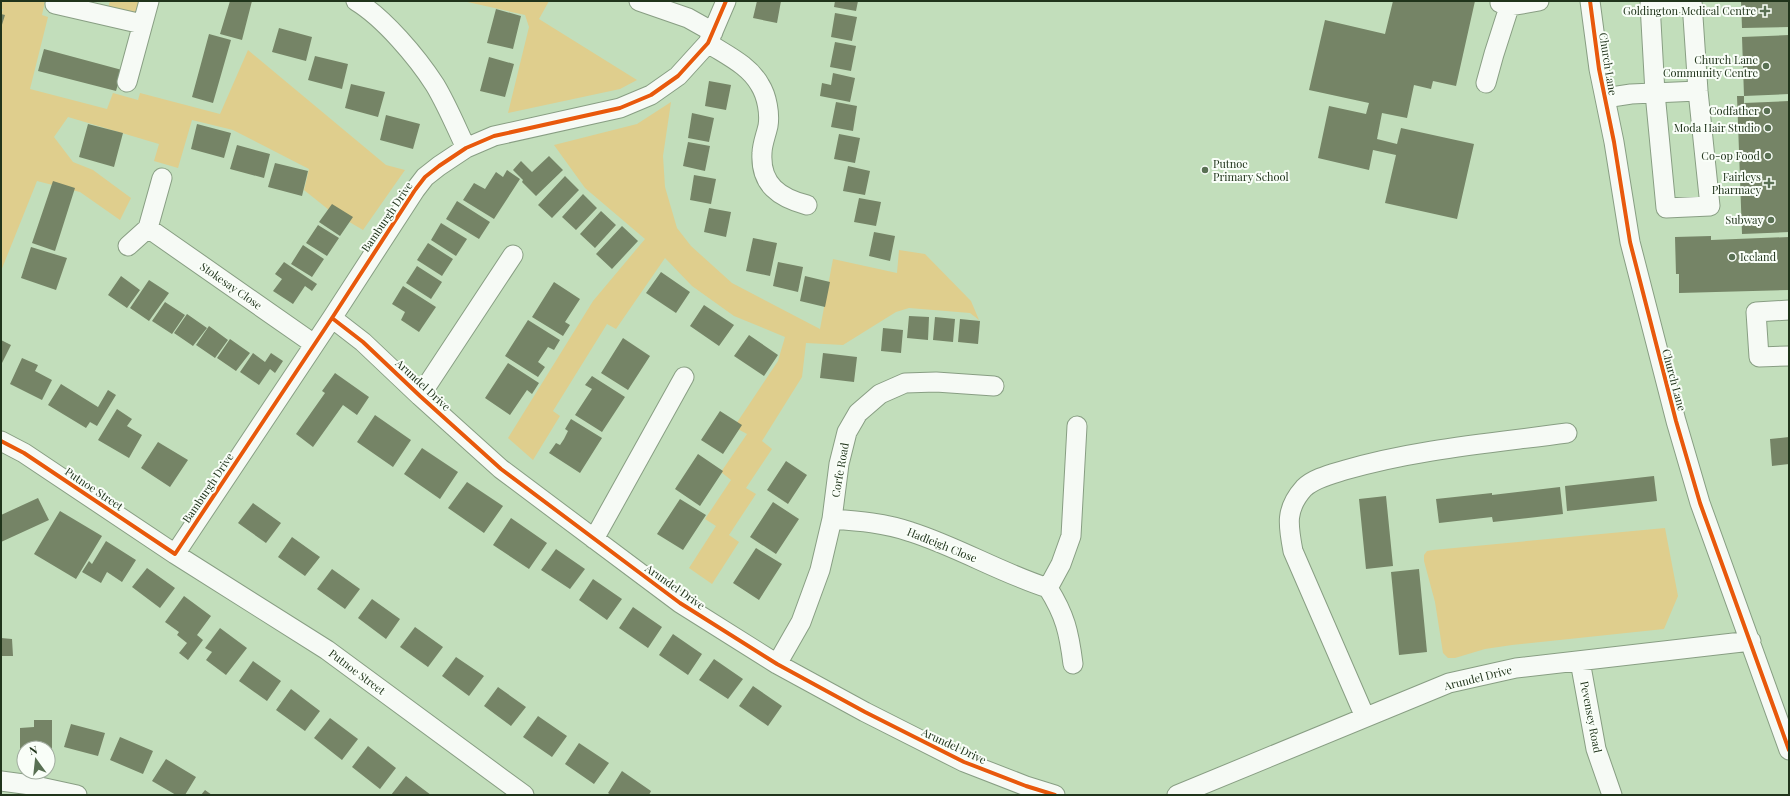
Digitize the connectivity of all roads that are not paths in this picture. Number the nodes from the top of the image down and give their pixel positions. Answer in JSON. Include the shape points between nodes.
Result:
{"nodes":[{"id":1,"x":149,"y":1,"type":"edge"},
{"id":2,"x":356,"y":1,"type":"edge"},
{"id":3,"x":639,"y":1,"type":"edge"},
{"id":4,"x":726,"y":1,"type":"edge"},
{"id":5,"x":1539,"y":1,"type":"edge"},
{"id":6,"x":1590,"y":1,"type":"edge"},
{"id":7,"x":1506,"y":3,"type":"edge"},
{"id":8,"x":55,"y":4,"type":"dead end"},
{"id":9,"x":102,"y":7,"type":"edge"},
{"id":10,"x":142,"y":24,"type":"junction"},
{"id":11,"x":710,"y":37,"type":"junction"},
{"id":12,"x":128,"y":82,"type":"dead end"},
{"id":13,"x":1486,"y":83,"type":"dead end"},
{"id":14,"x":1698,"y":92,"type":"junction"},
{"id":15,"x":1655,"y":93,"type":"junction"},
{"id":16,"x":1605,"y":98,"type":"junction"},
{"id":17,"x":466,"y":148,"type":"junction"},
{"id":18,"x":162,"y":178,"type":"dead end"},
{"id":19,"x":807,"y":205,"type":"dead end"},
{"id":20,"x":148,"y":228,"type":"junction"},
{"id":21,"x":128,"y":246,"type":"dead end"},
{"id":22,"x":513,"y":255,"type":"dead end"},
{"id":23,"x":1789,"y":310,"type":"edge"},
{"id":24,"x":332,"y":318,"type":"junction"},
{"id":25,"x":314,"y":344,"type":"junction"},
{"id":26,"x":1789,"y":356,"type":"edge"},
{"id":27,"x":684,"y":377,"type":"dead end"},
{"id":28,"x":994,"y":386,"type":"dead end"},
{"id":29,"x":420,"y":396,"type":"junction"},
{"id":30,"x":1078,"y":426,"type":"dead end"},
{"id":31,"x":1567,"y":433,"type":"dead end"},
{"id":32,"x":1,"y":441,"type":"edge"},
{"id":33,"x":832,"y":519,"type":"junction"},
{"id":34,"x":594,"y":540,"type":"junction"},
{"id":35,"x":175,"y":554,"type":"junction"},
{"id":36,"x":1048,"y":588,"type":"junction"},
{"id":37,"x":1751,"y":641,"type":"junction"},
{"id":38,"x":1580,"y":661,"type":"junction"},
{"id":39,"x":777,"y":664,"type":"junction"},
{"id":40,"x":1073,"y":664,"type":"dead end"},
{"id":41,"x":1365,"y":717,"type":"junction"},
{"id":42,"x":1789,"y":750,"type":"edge"},
{"id":43,"x":1,"y":782,"type":"edge"},
{"id":44,"x":1209,"y":789,"type":"edge"},
{"id":45,"x":77,"y":795,"type":"edge"},
{"id":46,"x":524,"y":795,"type":"edge"},
{"id":47,"x":1055,"y":795,"type":"edge"},
{"id":48,"x":1177,"y":795,"type":"edge"},
{"id":49,"x":1612,"y":795,"type":"edge"}],
"edges":[{"from":1,"to":10,"type":"street"},
{"from":2,"to":17,"type":"street","via":[[365,6],[401,40],[430,79]]},
{"from":3,"to":11,"type":"street","via":[[688,18]]},
{"from":4,"to":11,"type":"street","name":"Bamburgh Drive"},
{"from":5,"to":7,"type":"street"},
{"from":6,"to":16,"type":"street","name":"Church Lane"},
{"from":7,"to":13,"type":"street"},
{"from":8,"to":9,"type":"street"},
{"from":9,"to":10,"type":"street"},
{"from":10,"to":12,"type":"street"},
{"from":11,"to":17,"type":"street","name":"Bamburgh Drive","via":[[678,76],[652,95],[620,108],[494,136]]},
{"from":11,"to":19,"type":"street","via":[[744,66],[760,84],[767,101],[768,124],[762,153],[763,173],[775,191],[790,201]]},
{"from":14,"to":15,"type":"street"},
{"from":14,"to":15,"type":"street","via":[[1692,2],[1650,4]]},
{"from":14,"to":15,"type":"street","via":[[1710,206],[1666,208]]},
{"from":15,"to":16,"type":"street"},
{"from":16,"to":37,"type":"street","name":"Church Lane","via":[[1630,242],[1676,421],[1700,503]]},
{"from":17,"to":24,"type":"street","name":"Bamburgh Drive","via":[[425,177]]},
{"from":18,"to":20,"type":"street"},
{"from":20,"to":21,"type":"street"},
{"from":20,"to":25,"type":"street","name":"Stokesay Close"},
{"from":22,"to":29,"type":"street"},
{"from":23,"to":26,"type":"street","via":[[1756,312],[1759,358]]},
{"from":24,"to":25,"type":"street","name":"Bamburgh Drive"},
{"from":24,"to":29,"type":"street","name":"Arundel Drive","via":[[363,342]]},
{"from":25,"to":35,"type":"street","name":"Bamburgh Drive"},
{"from":27,"to":34,"type":"street"},
{"from":28,"to":33,"type":"street","name":"Corfe Road","via":[[936,382],[905,383],[880,394],[858,413],[847,432],[839,464]]},
{"from":29,"to":34,"type":"street","name":"Arundel Drive","via":[[501,468]]},
{"from":30,"to":36,"type":"street","via":[[1071,536],[1061,564]]},
{"from":31,"to":41,"type":"street","via":[[1411,454],[1360,466],[1323,477],[1305,488],[1292,506],[1288,526],[1293,550]]},
{"from":32,"to":35,"type":"street","name":"Putnoe Street","via":[[24,453]]},
{"from":33,"to":36,"type":"street","name":"Hadleigh Close","via":[[870,522],[909,531],[1022,580]]},
{"from":33,"to":39,"type":"street","name":"Corfe Road","via":[[820,570],[801,622]]},
{"from":34,"to":39,"type":"street","name":"Arundel Drive","via":[[680,603]]},
{"from":35,"to":46,"type":"street","name":"Putnoe Street","via":[[328,650]]},
{"from":36,"to":40,"type":"street","via":[[1060,608],[1070,639]]},
{"from":37,"to":38,"type":"street","name":"Arundel Drive"},
{"from":37,"to":42,"type":"street","name":"Church Lane"},
{"from":38,"to":41,"type":"street","name":"Arundel Drive","via":[[1516,668],[1449,683]]},
{"from":38,"to":49,"type":"street","name":"Pevensey Road","via":[[1596,749]]},
{"from":39,"to":47,"type":"street","name":"Arundel Drive","via":[[964,762]]},
{"from":41,"to":44,"type":"street","name":"Arundel Drive"},
{"from":43,"to":45,"type":"street","via":[[31,785]]},
{"from":44,"to":48,"type":"street","name":"Arundel Drive"}]}
